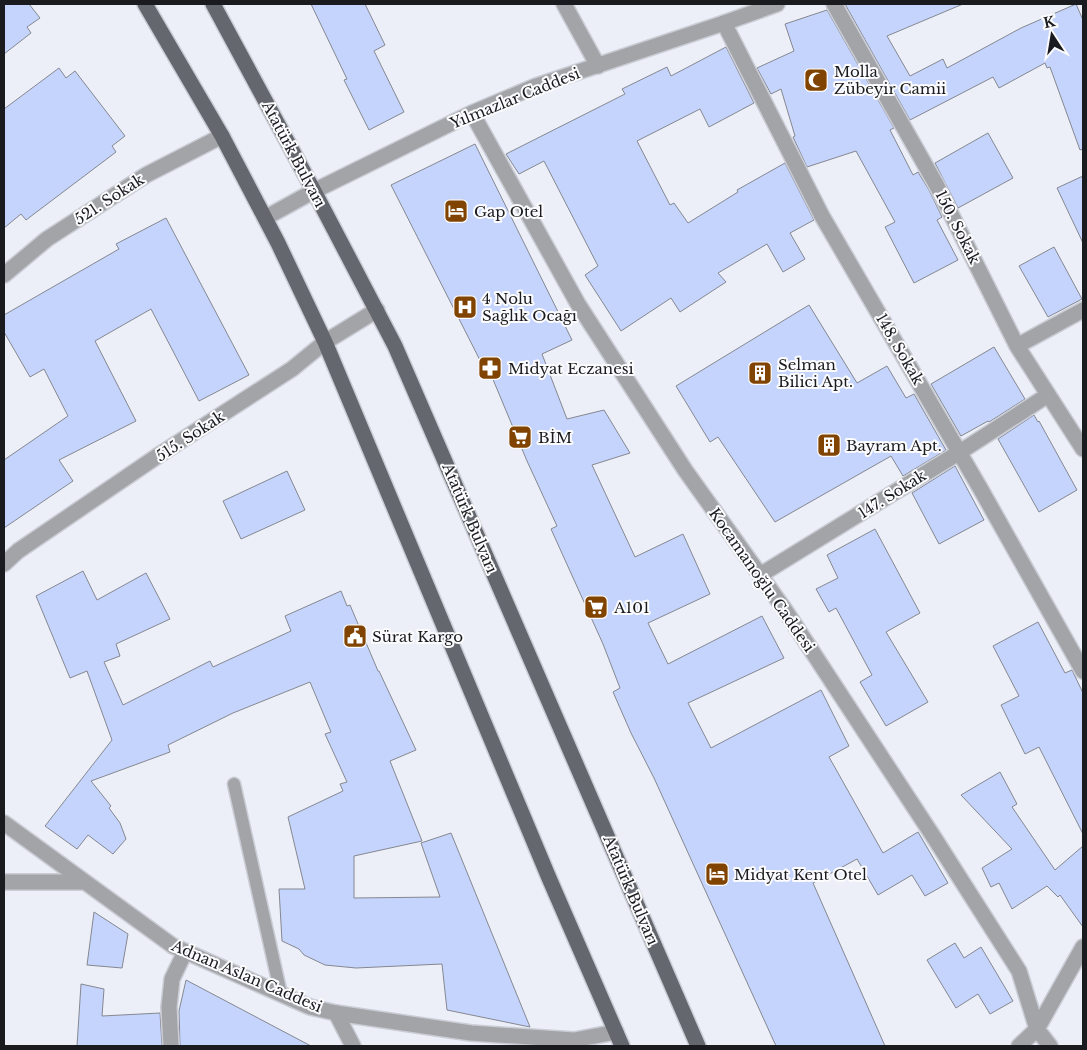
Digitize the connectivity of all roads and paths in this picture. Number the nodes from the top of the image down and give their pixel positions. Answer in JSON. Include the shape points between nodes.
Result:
{"nodes":[{"id":1,"x":145,"y":4,"type":"edge"},
{"id":2,"x":213,"y":4,"type":"edge"},
{"id":3,"x":564,"y":4,"type":"edge"},
{"id":4,"x":774,"y":4,"type":"edge"},
{"id":5,"x":834,"y":4,"type":"edge"},
{"id":6,"x":724,"y":23,"type":"junction"},
{"id":7,"x":598,"y":66,"type":"junction"},
{"id":8,"x":472,"y":113,"type":"junction"},
{"id":9,"x":222,"y":136,"type":"junction"},
{"id":10,"x":314,"y":190,"type":"junction"},
{"id":11,"x":265,"y":218,"type":"junction"},
{"id":12,"x":4,"y":275,"type":"edge"},
{"id":13,"x":377,"y":310,"type":"junction"},
{"id":14,"x":1083,"y":310,"type":"edge"},
{"id":15,"x":326,"y":342,"type":"junction"},
{"id":16,"x":1017,"y":346,"type":"junction"},
{"id":17,"x":1048,"y":395,"type":"junction"},
{"id":18,"x":1083,"y":449,"type":"edge"},
{"id":19,"x":960,"y":452,"type":"junction"},
{"id":20,"x":4,"y":564,"type":"edge"},
{"id":21,"x":760,"y":575,"type":"junction"},
{"id":22,"x":1083,"y":671,"type":"edge"},
{"id":23,"x":234,"y":784,"type":"dead end"},
{"id":24,"x":4,"y":823,"type":"edge"},
{"id":25,"x":4,"y":882,"type":"edge"},
{"id":26,"x":84,"y":882,"type":"junction"},
{"id":27,"x":1083,"y":947,"type":"edge"},
{"id":28,"x":185,"y":952,"type":"junction"},
{"id":29,"x":281,"y":994,"type":"junction"},
{"id":30,"x":336,"y":1013,"type":"junction"},
{"id":31,"x":1037,"y":1029,"type":"junction"},
{"id":32,"x":616,"y":1032,"type":"junction"},
{"id":33,"x":171,"y":1046,"type":"edge"},
{"id":34,"x":353,"y":1046,"type":"edge"},
{"id":35,"x":622,"y":1046,"type":"edge"},
{"id":36,"x":698,"y":1046,"type":"edge"},
{"id":37,"x":1019,"y":1046,"type":"edge"},
{"id":38,"x":1050,"y":1046,"type":"edge"}],
"edges":[{"from":1,"to":9,"type":"main road"},
{"from":2,"to":10,"type":"main road","name":"Atatürk Bulvarı"},
{"from":3,"to":7,"type":"street"},
{"from":4,"to":6,"type":"street","name":"Yılmazlar Caddesi"},
{"from":5,"to":16,"type":"street","name":"150. Sokak","via":[[937,186]]},
{"from":6,"to":7,"type":"street","name":"Yılmazlar Caddesi"},
{"from":6,"to":19,"type":"street","name":"148. Sokak","via":[[822,216]]},
{"from":7,"to":8,"type":"street","name":"Yılmazlar Caddesi","via":[[536,86]]},
{"from":8,"to":10,"type":"street","name":"Yılmazlar Caddesi"},
{"from":8,"to":21,"type":"street","name":"Kocamanoğlu Caddesi","via":[[578,304],[686,470]]},
{"from":9,"to":11,"type":"main road"},
{"from":9,"to":12,"type":"street","name":"521. Sokak","via":[[146,175],[47,239]]},
{"from":10,"to":11,"type":"street","name":"Yılmazlar Caddesi"},
{"from":10,"to":13,"type":"main road","name":"Atatürk Bulvarı"},
{"from":11,"to":15,"type":"main road"},
{"from":13,"to":15,"type":"street","name":"515. Sokak"},
{"from":13,"to":36,"type":"main road","name":"Atatürk Bulvarı"},
{"from":14,"to":16,"type":"street"},
{"from":15,"to":20,"type":"street","name":"515. Sokak","via":[[292,369],[159,455],[18,551]]},
{"from":15,"to":32,"type":"main road"},
{"from":16,"to":17,"type":"street","name":"150. Sokak"},
{"from":17,"to":18,"type":"street","name":"150. Sokak"},
{"from":17,"to":19,"type":"street","name":"147. Sokak"},
{"from":19,"to":21,"type":"street","name":"147. Sokak"},
{"from":19,"to":22,"type":"street","name":"148. Sokak"},
{"from":21,"to":31,"type":"street","name":"Kocamanoğlu Caddesi","via":[[1019,971]]},
{"from":23,"to":29,"type":"lane"},
{"from":24,"to":26,"type":"street","name":"Adnan Aslan Caddesi"},
{"from":25,"to":26,"type":"street"},
{"from":26,"to":28,"type":"street","name":"Adnan Aslan Caddesi"},
{"from":27,"to":31,"type":"street"},
{"from":28,"to":29,"type":"street","name":"Adnan Aslan Caddesi"},
{"from":28,"to":33,"type":"street","via":[[172,979],[169,1007]]},
{"from":29,"to":30,"type":"street","name":"Adnan Aslan Caddesi","via":[[310,1007]]},
{"from":30,"to":32,"type":"street","name":"Adnan Aslan Caddesi","via":[[472,1033],[564,1040]]},
{"from":30,"to":34,"type":"street"},
{"from":31,"to":37,"type":"street"},
{"from":31,"to":38,"type":"street","name":"Kocamanoğlu Caddesi"},
{"from":32,"to":35,"type":"main road"}]}
